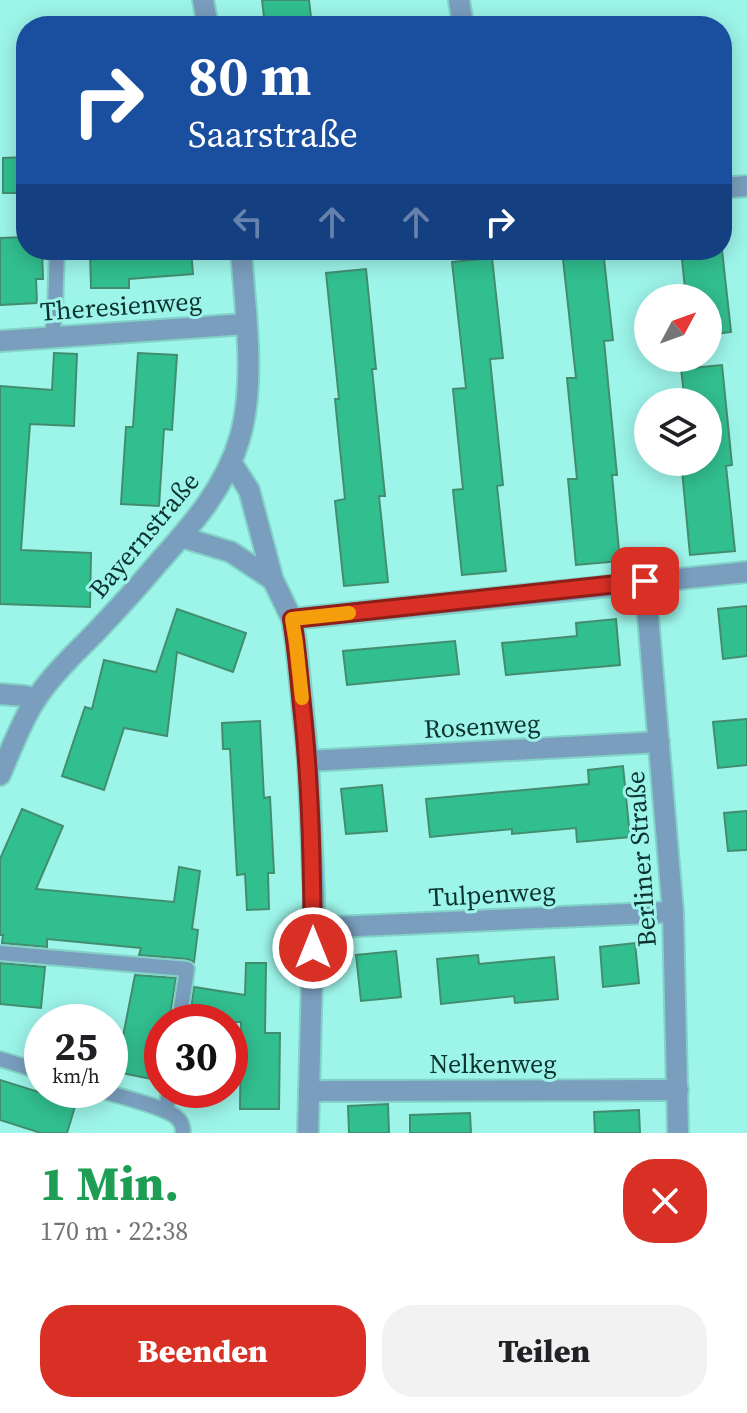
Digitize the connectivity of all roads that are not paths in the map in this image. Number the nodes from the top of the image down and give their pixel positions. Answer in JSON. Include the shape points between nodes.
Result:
{"nodes":[{"id":1,"x":57,"y":260,"type":"edge"},
{"id":2,"x":242,"y":260,"type":"edge"},
{"id":3,"x":246,"y":324,"type":"junction"},
{"id":4,"x":52,"y":337,"type":"junction"},
{"id":5,"x":0,"y":341,"type":"edge"},
{"id":6,"x":231,"y":462,"type":"junction"},
{"id":7,"x":181,"y":537,"type":"junction"},
{"id":8,"x":747,"y":572,"type":"edge"},
{"id":9,"x":273,"y":580,"type":"junction"},
{"id":10,"x":645,"y":581,"type":"junction"},
{"id":11,"x":292,"y":619,"type":"junction"},
{"id":12,"x":0,"y":694,"type":"edge"},
{"id":13,"x":36,"y":699,"type":"junction"},
{"id":14,"x":659,"y":742,"type":"junction"},
{"id":15,"x":308,"y":761,"type":"junction"},
{"id":16,"x":0,"y":775,"type":"edge"},
{"id":17,"x":673,"y":912,"type":"junction"},
{"id":18,"x":313,"y":928,"type":"junction"},
{"id":19,"x":0,"y":953,"type":"edge"},
{"id":20,"x":182,"y":1004,"type":"edge"},
{"id":21,"x":0,"y":1059,"type":"edge"},
{"id":22,"x":24,"y":1066,"type":"edge"},
{"id":23,"x":678,"y":1090,"type":"junction"},
{"id":24,"x":309,"y":1091,"type":"junction"},
{"id":25,"x":128,"y":1099,"type":"edge"},
{"id":26,"x":166,"y":1108,"type":"edge"},
{"id":27,"x":166,"y":1111,"type":"junction"},
{"id":28,"x":183,"y":1133,"type":"edge"},
{"id":29,"x":308,"y":1133,"type":"edge"},
{"id":30,"x":678,"y":1133,"type":"edge"}],
"edges":[{"from":1,"to":4,"type":"lane"},
{"from":2,"to":3,"type":"street","name":"Bayernstraße"},
{"from":3,"to":4,"type":"street","name":"Theresienweg"},
{"from":3,"to":6,"type":"street","name":"Bayernstraße","via":[[249,389]]},
{"from":4,"to":5,"type":"street","name":"Theresienweg"},
{"from":6,"to":7,"type":"street","name":"Bayernstraße","via":[[211,500]]},
{"from":6,"to":9,"type":"street","via":[[249,490]]},
{"from":7,"to":9,"type":"street","via":[[231,552]]},
{"from":7,"to":13,"type":"street","name":"Bayernstraße"},
{"from":8,"to":10,"type":"street"},
{"from":9,"to":11,"type":"street"},
{"from":10,"to":11,"type":"street"},
{"from":10,"to":14,"type":"street","name":"Berliner Straße"},
{"from":11,"to":15,"type":"street"},
{"from":12,"to":13,"type":"street"},
{"from":13,"to":16,"type":"street","name":"Bayernstraße"},
{"from":14,"to":15,"type":"street","name":"Rosenweg"},
{"from":14,"to":17,"type":"street","name":"Berliner Straße"},
{"from":15,"to":18,"type":"street"},
{"from":17,"to":18,"type":"street","name":"Tulpenweg"},
{"from":17,"to":23,"type":"street","name":"Berliner Straße"},
{"from":18,"to":24,"type":"street"},
{"from":19,"to":20,"type":"lane","via":[[187,969]]},
{"from":21,"to":22,"type":"lane"},
{"from":23,"to":24,"type":"street","name":"Nelkenweg"},
{"from":23,"to":30,"type":"street","name":"Berliner Straße"},
{"from":24,"to":29,"type":"street"},
{"from":25,"to":27,"type":"lane"},
{"from":26,"to":27,"type":"lane"},
{"from":27,"to":28,"type":"lane","via":[[177,1117]]}]}
